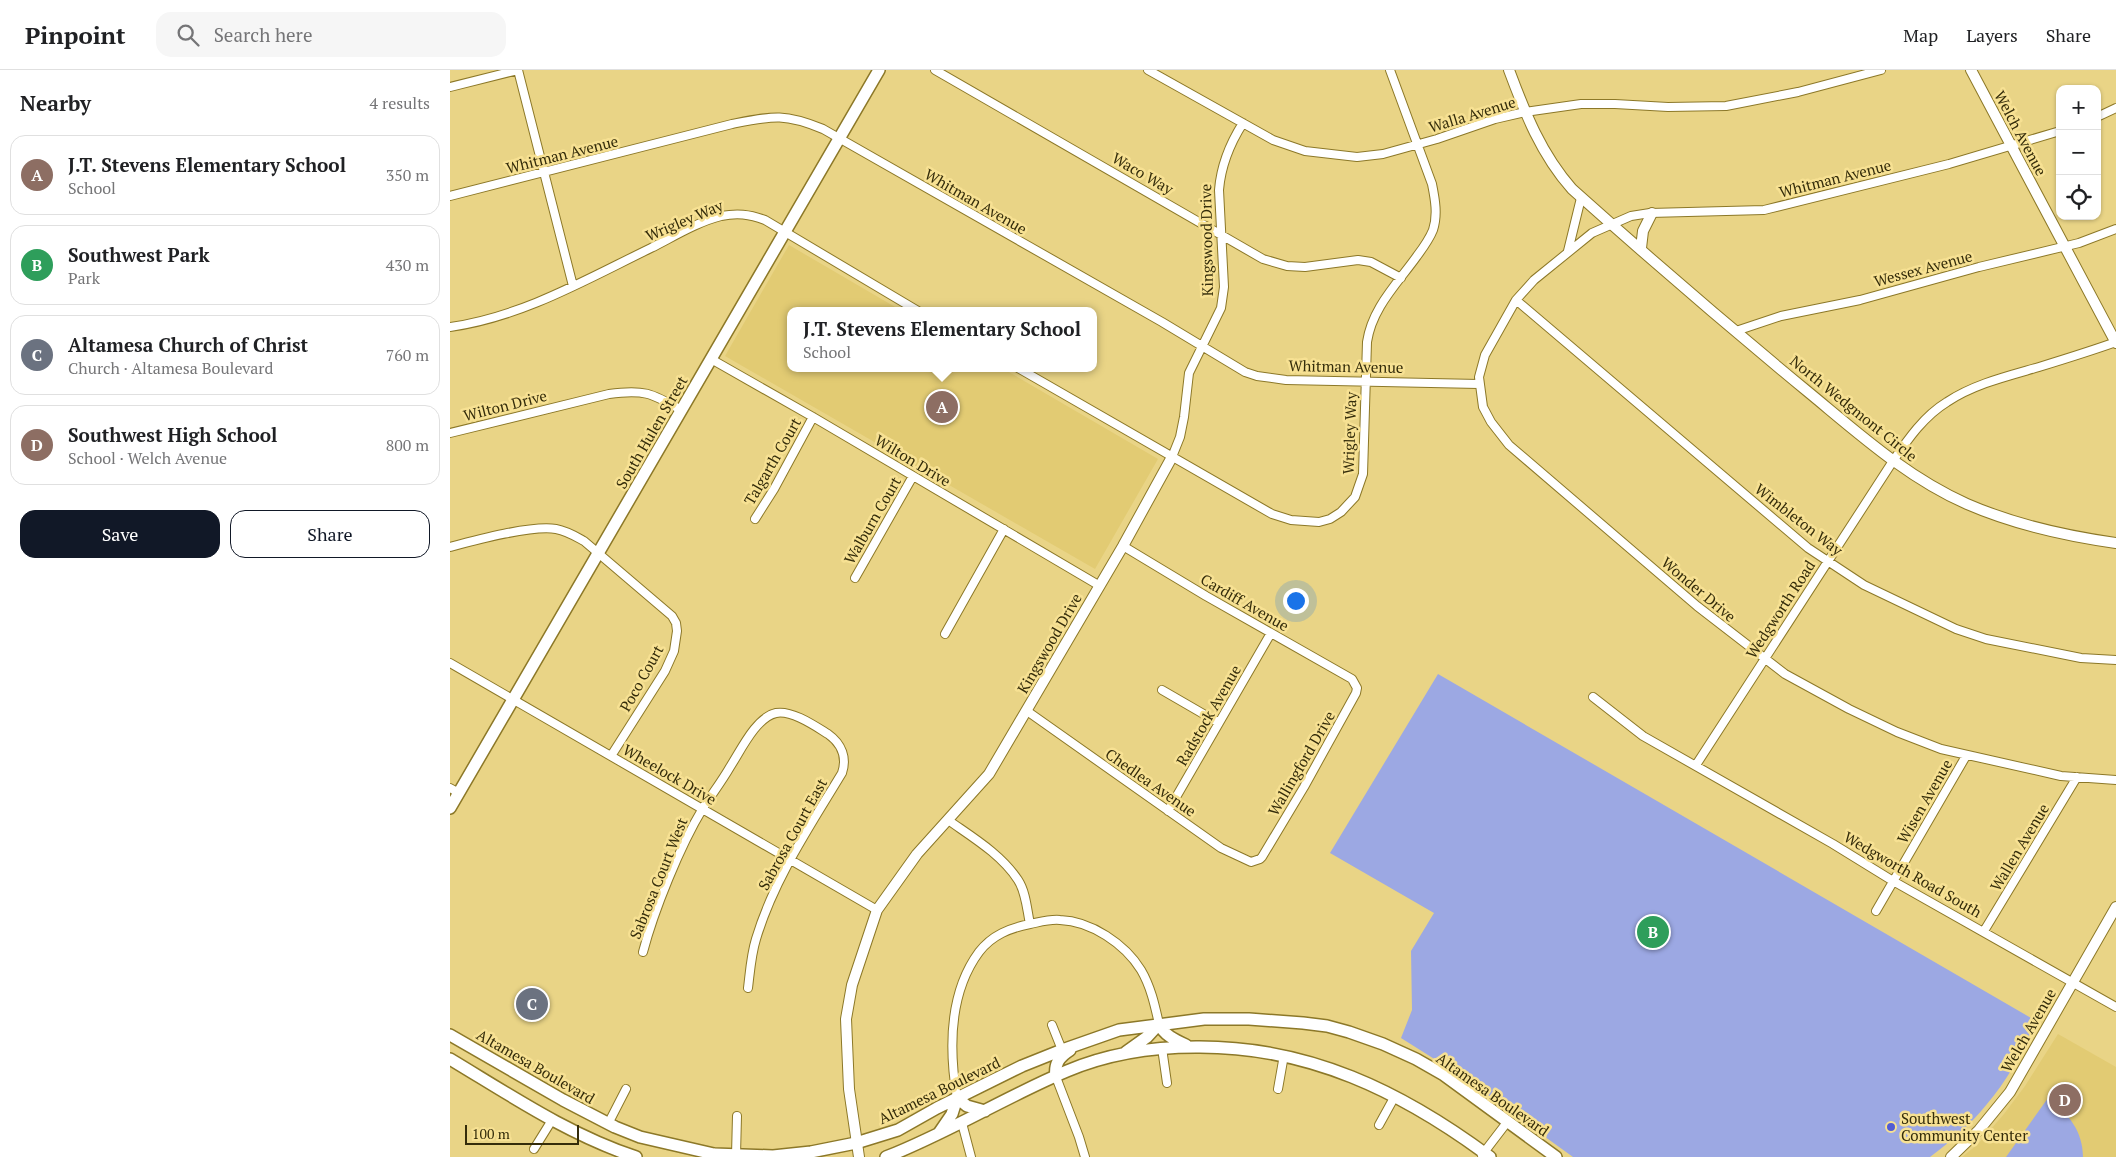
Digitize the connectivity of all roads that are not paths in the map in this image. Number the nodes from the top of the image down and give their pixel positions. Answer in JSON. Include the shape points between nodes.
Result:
{"nodes":[{"id":1,"x":518,"y":70,"type":"edge"},
{"id":2,"x":879,"y":70,"type":"edge"},
{"id":3,"x":935,"y":70,"type":"edge"},
{"id":4,"x":1148,"y":70,"type":"edge"},
{"id":5,"x":1390,"y":70,"type":"edge"},
{"id":6,"x":1509,"y":70,"type":"edge"},
{"id":7,"x":1881,"y":70,"type":"edge"},
{"id":8,"x":1971,"y":70,"type":"edge"},
{"id":9,"x":450,"y":87,"type":"edge"},
{"id":10,"x":2116,"y":108,"type":"edge"},
{"id":11,"x":1525,"y":112,"type":"junction"},
{"id":12,"x":2101,"y":115,"type":"edge"},
{"id":13,"x":1243,"y":123,"type":"junction"},
{"id":14,"x":2056,"y":132,"type":"edge"},
{"id":15,"x":839,"y":139,"type":"junction"},
{"id":16,"x":1418,"y":144,"type":"junction"},
{"id":17,"x":2010,"y":146,"type":"junction"},
{"id":18,"x":545,"y":172,"type":"junction"},
{"id":19,"x":450,"y":196,"type":"edge"},
{"id":20,"x":1581,"y":198,"type":"junction"},
{"id":21,"x":1652,"y":213,"type":"junction"},
{"id":22,"x":1612,"y":224,"type":"junction"},
{"id":23,"x":2116,"y":229,"type":"edge"},
{"id":24,"x":785,"y":231,"type":"junction"},
{"id":25,"x":1220,"y":234,"type":"junction"},
{"id":26,"x":2064,"y":246,"type":"junction"},
{"id":27,"x":1641,"y":248,"type":"junction"},
{"id":28,"x":1568,"y":251,"type":"junction"},
{"id":29,"x":1401,"y":278,"type":"junction"},
{"id":30,"x":573,"y":286,"type":"junction"},
{"id":31,"x":1516,"y":300,"type":"junction"},
{"id":32,"x":911,"y":307,"type":"edge"},
{"id":33,"x":450,"y":327,"type":"edge"},
{"id":34,"x":1736,"y":331,"type":"junction"},
{"id":35,"x":2116,"y":343,"type":"edge"},
{"id":36,"x":1202,"y":346,"type":"junction"},
{"id":37,"x":711,"y":359,"type":"junction"},
{"id":38,"x":1025,"y":372,"type":"edge"},
{"id":39,"x":1365,"y":380,"type":"junction"},
{"id":40,"x":1479,"y":384,"type":"junction"},
{"id":41,"x":681,"y":410,"type":"junction"},
{"id":42,"x":813,"y":417,"type":"junction"},
{"id":43,"x":450,"y":433,"type":"edge"},
{"id":44,"x":1172,"y":457,"type":"junction"},
{"id":45,"x":1893,"y":461,"type":"junction"},
{"id":46,"x":913,"y":476,"type":"junction"},
{"id":47,"x":754,"y":519,"type":"dead end"},
{"id":48,"x":1004,"y":529,"type":"junction"},
{"id":49,"x":2116,"y":543,"type":"edge"},
{"id":50,"x":1123,"y":546,"type":"junction"},
{"id":51,"x":450,"y":547,"type":"edge"},
{"id":52,"x":599,"y":553,"type":"junction"},
{"id":53,"x":1828,"y":561,"type":"junction"},
{"id":54,"x":855,"y":578,"type":"dead end"},
{"id":55,"x":1100,"y":586,"type":"junction"},
{"id":56,"x":1271,"y":633,"type":"junction"},
{"id":57,"x":945,"y":634,"type":"dead end"},
{"id":58,"x":1764,"y":659,"type":"junction"},
{"id":59,"x":2116,"y":660,"type":"edge"},
{"id":60,"x":450,"y":663,"type":"edge"},
{"id":61,"x":1354,"y":681,"type":"joint"},
{"id":62,"x":1162,"y":690,"type":"dead end"},
{"id":63,"x":1593,"y":697,"type":"dead end"},
{"id":64,"x":512,"y":700,"type":"junction"},
{"id":65,"x":1028,"y":711,"type":"junction"},
{"id":66,"x":1219,"y":723,"type":"junction"},
{"id":67,"x":823,"y":731,"type":"joint"},
{"id":68,"x":612,"y":756,"type":"junction"},
{"id":69,"x":1966,"y":756,"type":"junction"},
{"id":70,"x":1696,"y":765,"type":"junction"},
{"id":71,"x":2077,"y":777,"type":"junction"},
{"id":72,"x":2116,"y":780,"type":"edge"},
{"id":73,"x":454,"y":791,"type":"edge"},
{"id":74,"x":450,"y":808,"type":"edge"},
{"id":75,"x":702,"y":809,"type":"junction"},
{"id":76,"x":1168,"y":812,"type":"junction"},
{"id":77,"x":948,"y":820,"type":"junction"},
{"id":78,"x":1262,"y":856,"type":"joint"},
{"id":79,"x":791,"y":860,"type":"junction"},
{"id":80,"x":1893,"y":882,"type":"junction"},
{"id":81,"x":2116,"y":907,"type":"edge"},
{"id":82,"x":877,"y":910,"type":"junction"},
{"id":83,"x":1876,"y":911,"type":"dead end"},
{"id":84,"x":1030,"y":924,"type":"junction"},
{"id":85,"x":1984,"y":932,"type":"junction"},
{"id":86,"x":643,"y":952,"type":"dead end"},
{"id":87,"x":2073,"y":982,"type":"junction"},
{"id":88,"x":748,"y":988,"type":"dead end"},
{"id":89,"x":2116,"y":1007,"type":"edge"},
{"id":90,"x":1159,"y":1024,"type":"junction"},
{"id":91,"x":1052,"y":1025,"type":"dead end"},
{"id":92,"x":450,"y":1035,"type":"edge"},
{"id":93,"x":1077,"y":1044,"type":"junction"},
{"id":94,"x":1190,"y":1047,"type":"junction"},
{"id":95,"x":1162,"y":1048,"type":"junction"},
{"id":96,"x":1062,"y":1050,"type":"junction"},
{"id":97,"x":1122,"y":1054,"type":"junction"},
{"id":98,"x":1284,"y":1055,"type":"junction"},
{"id":99,"x":450,"y":1059,"type":"edge"},
{"id":100,"x":500,"y":1063,"type":"junction"},
{"id":101,"x":1029,"y":1063,"type":"junction"},
{"id":102,"x":1056,"y":1077,"type":"junction"},
{"id":103,"x":489,"y":1082,"type":"junction"},
{"id":104,"x":1167,"y":1083,"type":"dead end"},
{"id":105,"x":626,"y":1089,"type":"dead end"},
{"id":106,"x":1278,"y":1089,"type":"dead end"},
{"id":107,"x":1395,"y":1096,"type":"junction"},
{"id":108,"x":956,"y":1098,"type":"junction"},
{"id":109,"x":985,"y":1111,"type":"junction"},
{"id":110,"x":737,"y":1116,"type":"dead end"},
{"id":111,"x":552,"y":1120,"type":"junction"},
{"id":112,"x":1508,"y":1121,"type":"junction"},
{"id":113,"x":962,"y":1123,"type":"junction"},
{"id":114,"x":608,"y":1124,"type":"junction"},
{"id":115,"x":1378,"y":1125,"type":"dead end"},
{"id":116,"x":937,"y":1135,"type":"junction"},
{"id":117,"x":856,"y":1143,"type":"junction"},
{"id":118,"x":534,"y":1149,"type":"dead end"},
{"id":119,"x":688,"y":1153,"type":"edge"},
{"id":120,"x":736,"y":1155,"type":"junction"},
{"id":121,"x":1485,"y":1156,"type":"edge"},
{"id":122,"x":636,"y":1157,"type":"edge"},
{"id":123,"x":859,"y":1157,"type":"edge"},
{"id":124,"x":886,"y":1157,"type":"edge"},
{"id":125,"x":971,"y":1157,"type":"edge"},
{"id":126,"x":1084,"y":1157,"type":"edge"},
{"id":127,"x":1556,"y":1157,"type":"edge"},
{"id":128,"x":1951,"y":1157,"type":"edge"}],
"edges":[{"from":1,"to":9,"type":"street"},
{"from":1,"to":18,"type":"street"},
{"from":2,"to":15,"type":"main road","name":"South Hulen Street"},
{"from":3,"to":25,"type":"street","name":"Waco Way"},
{"from":4,"to":13,"type":"street","name":"Walla Avenue"},
{"from":5,"to":16,"type":"street","name":"Wrigley Way"},
{"from":6,"to":11,"type":"street","name":"North Wedgmont Circle"},
{"from":7,"to":11,"type":"street","name":"Walla Avenue","via":[[1798,92],[1726,106],[1581,104]]},
{"from":8,"to":17,"type":"street","name":"Welch Avenue"},
{"from":10,"to":12,"type":"street"},
{"from":11,"to":16,"type":"street","name":"Walla Avenue"},
{"from":11,"to":20,"type":"street","name":"North Wedgmont Circle","via":[[1555,170]]},
{"from":13,"to":16,"type":"street","name":"Walla Avenue","via":[[1273,140],[1305,151],[1337,156],[1383,154]]},
{"from":13,"to":25,"type":"street","name":"Kingswood Drive","via":[[1232,140],[1220,174]]},
{"from":14,"to":17,"type":"street","name":"Whitman Avenue"},
{"from":15,"to":18,"type":"street","name":"Whitman Avenue","via":[[804,121],[789,117],[764,118]]},
{"from":15,"to":24,"type":"main road","name":"South Hulen Street"},
{"from":15,"to":36,"type":"street","name":"Whitman Avenue"},
{"from":16,"to":29,"type":"street","name":"Wrigley Way","via":[[1432,184],[1435,216],[1427,242]]},
{"from":17,"to":21,"type":"street","name":"Whitman Avenue","via":[[1764,210]]},
{"from":17,"to":26,"type":"street","name":"Welch Avenue"},
{"from":18,"to":19,"type":"street","name":"Whitman Avenue"},
{"from":18,"to":30,"type":"street"},
{"from":20,"to":22,"type":"street","name":"North Wedgmont Circle"},
{"from":20,"to":28,"type":"street"},
{"from":21,"to":22,"type":"street","name":"Whitman Avenue","via":[[1631,216]]},
{"from":21,"to":27,"type":"street","via":[[1643,231]]},
{"from":22,"to":27,"type":"street","name":"North Wedgmont Circle"},
{"from":22,"to":28,"type":"street","name":"Wonder Drive","via":[[1592,233]]},
{"from":23,"to":26,"type":"street","name":"Wessex Avenue"},
{"from":24,"to":30,"type":"street","name":"Wrigley Way","via":[[749,214],[718,217]]},
{"from":24,"to":32,"type":"street","name":"Wrigley Way"},
{"from":24,"to":37,"type":"main road","name":"South Hulen Street"},
{"from":25,"to":29,"type":"street","name":"Waco Way","via":[[1263,258],[1287,266],[1324,266],[1358,260],[1371,262]]},
{"from":25,"to":36,"type":"street","name":"Kingswood Drive","via":[[1224,287],[1221,308]]},
{"from":26,"to":34,"type":"street","name":"Wessex Avenue","via":[[1860,300],[1781,316]]},
{"from":26,"to":35,"type":"street","name":"Welch Avenue"},
{"from":27,"to":34,"type":"street","name":"North Wedgmont Circle"},
{"from":28,"to":31,"type":"street","name":"Wonder Drive"},
{"from":29,"to":39,"type":"street","name":"Wrigley Way","via":[[1381,304],[1369,329]]},
{"from":30,"to":33,"type":"street","name":"Wrigley Way","via":[[520,309]]},
{"from":31,"to":40,"type":"street","name":"Wonder Drive","via":[[1485,355]]},
{"from":31,"to":53,"type":"street","name":"Wimbleton Way","via":[[1808,548]]},
{"from":34,"to":45,"type":"street","name":"North Wedgmont Circle"},
{"from":35,"to":45,"type":"street","name":"Wedgworth Road","via":[[2000,378],[1946,402],[1913,433]]},
{"from":36,"to":39,"type":"street","name":"Whitman Avenue","via":[[1257,376],[1286,380]]},
{"from":36,"to":44,"type":"street","name":"Kingswood Drive","via":[[1189,373],[1180,437]]},
{"from":37,"to":41,"type":"main road","name":"South Hulen Street"},
{"from":37,"to":42,"type":"street","name":"Wilton Drive"},
{"from":38,"to":44,"type":"street","name":"Wrigley Way"},
{"from":39,"to":40,"type":"street","name":"Whitman Avenue"},
{"from":39,"to":44,"type":"street","name":"Wrigley Way","via":[[1360,487],[1355,498],[1330,519],[1305,522],[1272,514]]},
{"from":40,"to":58,"type":"street","name":"Wonder Drive","via":[[1490,422],[1509,445]]},
{"from":41,"to":43,"type":"street","name":"Wilton Drive","via":[[657,396],[630,391]]},
{"from":41,"to":52,"type":"main road","name":"South Hulen Street"},
{"from":42,"to":46,"type":"street","name":"Wilton Drive"},
{"from":42,"to":47,"type":"street","name":"Talgarth Court"},
{"from":44,"to":50,"type":"street","name":"Kingswood Drive"},
{"from":45,"to":49,"type":"street","name":"North Wedgmont Circle","via":[[1936,488],[1991,513],[2077,537]]},
{"from":45,"to":53,"type":"street","name":"Wedgworth Road"},
{"from":46,"to":48,"type":"street","name":"Wilton Drive"},
{"from":46,"to":54,"type":"street","name":"Walburn Court"},
{"from":48,"to":55,"type":"street","name":"Wilton Drive"},
{"from":48,"to":57,"type":"street"},
{"from":50,"to":55,"type":"street","name":"Kingswood Drive"},
{"from":50,"to":56,"type":"street","name":"Cardiff Avenue"},
{"from":51,"to":52,"type":"street","name":"Poco Court","via":[[546,528],[572,534]]},
{"from":52,"to":64,"type":"main road","name":"South Hulen Street"},
{"from":52,"to":68,"type":"street","name":"Poco Court","via":[[672,616],[677,631],[674,651],[665,671]]},
{"from":53,"to":58,"type":"street","name":"Wedgworth Road"},
{"from":53,"to":59,"type":"street","name":"Wimbleton Way","via":[[1893,600],[1986,639],[2081,658]]},
{"from":55,"to":65,"type":"street","name":"Kingswood Drive"},
{"from":56,"to":61,"type":"street","name":"Cardiff Avenue"},
{"from":56,"to":66,"type":"street","name":"Radstock Avenue"},
{"from":58,"to":69,"type":"street","name":"Wonder Drive","via":[[1785,674],[1865,717]]},
{"from":58,"to":70,"type":"street","name":"Wedgworth Road"},
{"from":60,"to":64,"type":"street","name":"Wheelock Drive"},
{"from":61,"to":78,"type":"street","name":"Wallingford Drive","via":[[1356,693]]},
{"from":62,"to":66,"type":"street"},
{"from":63,"to":70,"type":"street","name":"Wedgworth Road South","via":[[1642,736]]},
{"from":64,"to":68,"type":"street","name":"Wheelock Drive"},
{"from":64,"to":73,"type":"main road","name":"South Hulen Street"},
{"from":65,"to":76,"type":"street","name":"Chedlea Avenue"},
{"from":65,"to":77,"type":"street","name":"Kingswood Drive","via":[[989,774]]},
{"from":66,"to":76,"type":"street","name":"Radstock Avenue"},
{"from":67,"to":75,"type":"street","name":"Sabrosa Court West","via":[[800,717],[782,713],[764,719]]},
{"from":67,"to":79,"type":"street","name":"Sabrosa Court East","via":[[839,745],[844,765]]},
{"from":68,"to":75,"type":"street","name":"Wheelock Drive"},
{"from":69,"to":71,"type":"street","name":"Wonder Drive"},
{"from":69,"to":80,"type":"street","name":"Wisen Avenue"},
{"from":70,"to":80,"type":"street","name":"Wedgworth Road South"},
{"from":71,"to":72,"type":"street","name":"Wonder Drive"},
{"from":71,"to":85,"type":"street","name":"Wallen Avenue"},
{"from":73,"to":74,"type":"main road","name":"South Hulen Street"},
{"from":75,"to":79,"type":"street","name":"Wheelock Drive"},
{"from":75,"to":86,"type":"street","name":"Sabrosa Court West","via":[[667,885]]},
{"from":76,"to":78,"type":"street","name":"Chedlea Avenue","via":[[1245,861],[1251,862]]},
{"from":77,"to":82,"type":"street","name":"Kingswood Drive","via":[[917,854]]},
{"from":77,"to":84,"type":"street","via":[[990,851],[1018,880]]},
{"from":79,"to":82,"type":"street","name":"Wheelock Drive"},
{"from":79,"to":88,"type":"street","name":"Sabrosa Court East","via":[[772,897],[756,940]]},
{"from":80,"to":83,"type":"street","name":"Wisen Avenue"},
{"from":80,"to":85,"type":"street","name":"Wedgworth Road South"},
{"from":81,"to":87,"type":"street","name":"Welch Avenue"},
{"from":82,"to":117,"type":"street","name":"Kingswood Drive","via":[[852,985],[846,1020],[849,1089]]},
{"from":84,"to":90,"type":"street","via":[[1074,921],[1114,942],[1142,971],[1153,997]]},
{"from":84,"to":108,"type":"street","via":[[1010,928],[994,937],[979,952],[964,981],[952,1028],[952,1073]]},
{"from":85,"to":87,"type":"street","name":"Wedgworth Road South"},
{"from":87,"to":89,"type":"street","name":"Wedgworth Road South"},
{"from":87,"to":128,"type":"street","name":"Welch Avenue","via":[[2010,1092],[1979,1130]]},
{"from":90,"to":93,"type":"main road","name":"Altamesa Boulevard","via":[[1119,1030]]},
{"from":90,"to":94,"type":"main road","via":[[1174,1040]]},
{"from":90,"to":97,"type":"main road","via":[[1147,1037]]},
{"from":90,"to":112,"type":"main road","name":"Altamesa Boulevard","via":[[1249,1018],[1303,1023],[1349,1032],[1416,1059]]},
{"from":91,"to":96,"type":"street"},
{"from":92,"to":100,"type":"main road","name":"Altamesa Boulevard"},
{"from":93,"to":96,"type":"main road","name":"Altamesa Boulevard"},
{"from":93,"to":102,"type":"main road","via":[[1056,1063]]},
{"from":94,"to":95,"type":"main road"},
{"from":94,"to":98,"type":"main road","via":[[1237,1048]]},
{"from":95,"to":97,"type":"main road"},
{"from":95,"to":104,"type":"street"},
{"from":96,"to":101,"type":"main road","name":"Altamesa Boulevard"},
{"from":97,"to":102,"type":"main road"},
{"from":98,"to":106,"type":"street"},
{"from":98,"to":107,"type":"main road","via":[[1326,1067]]},
{"from":99,"to":103,"type":"main road"},
{"from":100,"to":103,"type":"main road"},
{"from":100,"to":114,"type":"main road","name":"Altamesa Boulevard"},
{"from":101,"to":102,"type":"main road","via":[[1047,1068]]},
{"from":101,"to":108,"type":"main road","name":"Altamesa Boulevard"},
{"from":102,"to":109,"type":"main road"},
{"from":102,"to":126,"type":"street","via":[[1080,1137]]},
{"from":103,"to":111,"type":"main road"},
{"from":105,"to":114,"type":"street"},
{"from":107,"to":115,"type":"street"},
{"from":107,"to":121,"type":"main road","via":[[1432,1117]]},
{"from":108,"to":109,"type":"main road","via":[[967,1106]]},
{"from":108,"to":116,"type":"main road","via":[[952,1114]]},
{"from":108,"to":117,"type":"main road","name":"Altamesa Boulevard","via":[[898,1130]]},
{"from":109,"to":113,"type":"main road"},
{"from":110,"to":120,"type":"street"},
{"from":111,"to":118,"type":"street"},
{"from":111,"to":122,"type":"main road","via":[[598,1144]]},
{"from":112,"to":121,"type":"street"},
{"from":112,"to":127,"type":"main road","name":"Altamesa Boulevard"},
{"from":113,"to":116,"type":"main road"},
{"from":113,"to":125,"type":"street"},
{"from":114,"to":119,"type":"main road","name":"Altamesa Boulevard"},
{"from":116,"to":124,"type":"main road"},
{"from":117,"to":120,"type":"main road","name":"Altamesa Boulevard","via":[[812,1152]]},
{"from":117,"to":123,"type":"street","name":"Kingswood Drive"},
{"from":119,"to":120,"type":"main road","name":"Altamesa Boulevard"}]}
